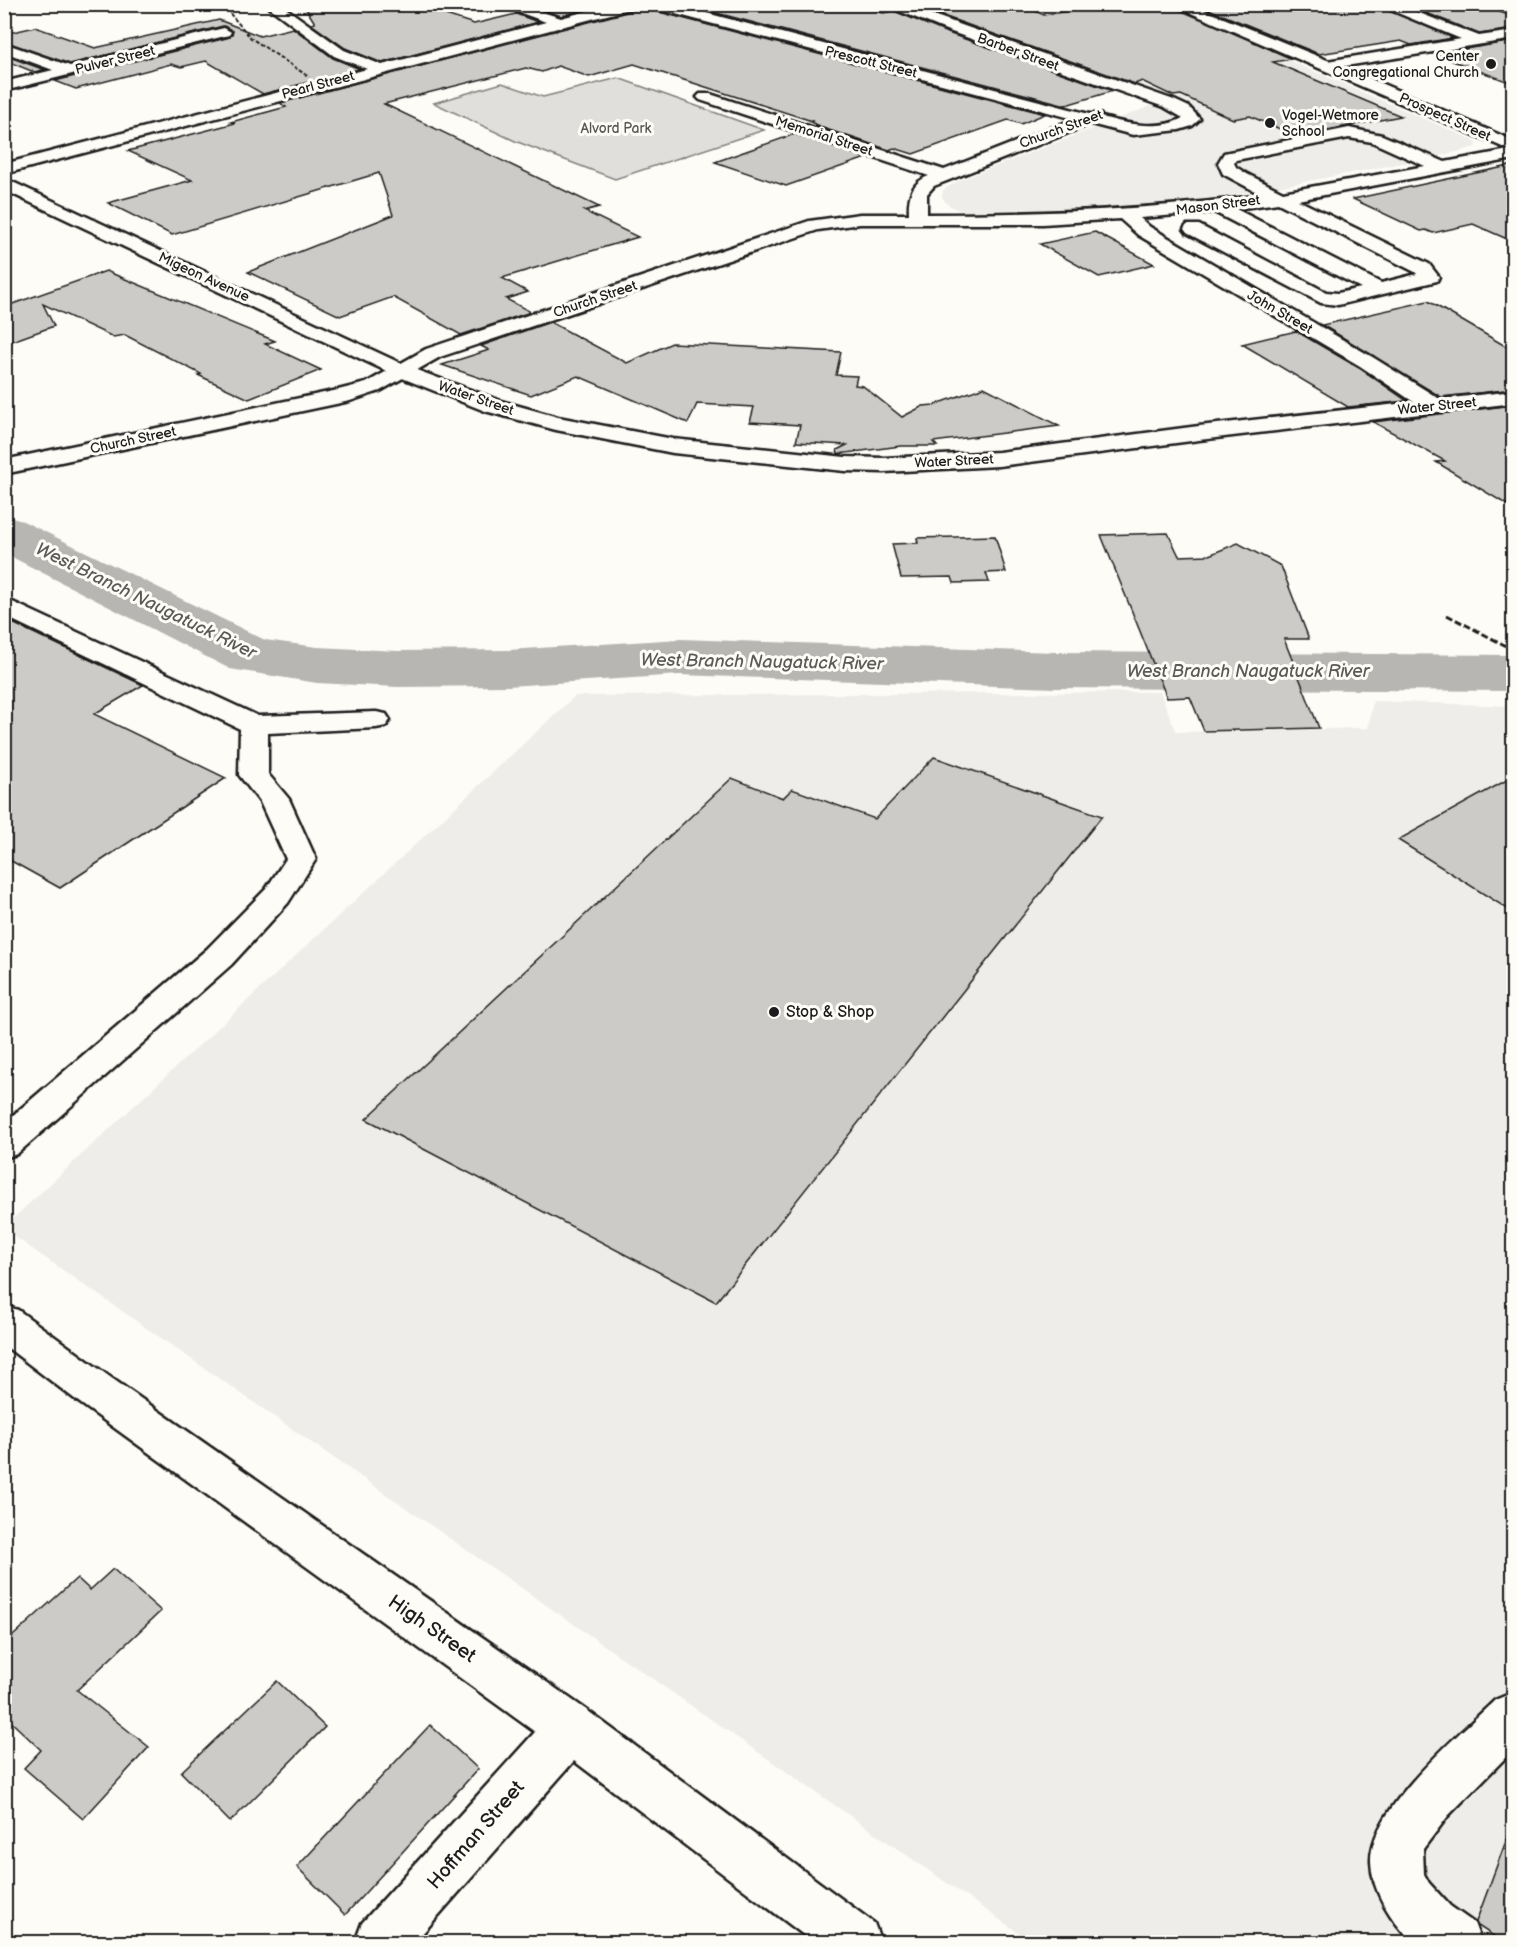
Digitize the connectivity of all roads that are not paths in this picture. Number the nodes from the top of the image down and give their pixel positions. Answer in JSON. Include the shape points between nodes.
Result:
{"nodes":[{"id":1,"x":271,"y":4,"type":"edge"},
{"id":2,"x":502,"y":4,"type":"edge"},
{"id":3,"x":632,"y":4,"type":"edge"},
{"id":4,"x":654,"y":4,"type":"edge"},
{"id":5,"x":888,"y":4,"type":"edge"},
{"id":6,"x":1176,"y":4,"type":"edge"},
{"id":7,"x":1382,"y":4,"type":"edge"},
{"id":8,"x":1506,"y":4,"type":"edge"},
{"id":9,"x":1514,"y":7,"type":"edge"},
{"id":10,"x":558,"y":22,"type":"junction"},
{"id":11,"x":225,"y":32,"type":"dead end"},
{"id":12,"x":1514,"y":35,"type":"edge"},
{"id":13,"x":1477,"y":40,"type":"junction"},
{"id":14,"x":4,"y":47,"type":"edge"},
{"id":15,"x":1327,"y":65,"type":"junction"},
{"id":16,"x":379,"y":69,"type":"junction"},
{"id":17,"x":69,"y":71,"type":"junction"},
{"id":18,"x":4,"y":87,"type":"edge"},
{"id":19,"x":705,"y":97,"type":"dead end"},
{"id":20,"x":1150,"y":97,"type":"junction"},
{"id":21,"x":1090,"y":118,"type":"junction"},
{"id":22,"x":1133,"y":130,"type":"junction"},
{"id":23,"x":1098,"y":135,"type":"dead end"},
{"id":24,"x":1398,"y":147,"type":"junction"},
{"id":25,"x":1514,"y":147,"type":"edge"},
{"id":26,"x":1364,"y":153,"type":"dead end"},
{"id":27,"x":1514,"y":154,"type":"edge"},
{"id":28,"x":1442,"y":167,"type":"junction"},
{"id":29,"x":4,"y":170,"type":"edge"},
{"id":30,"x":1262,"y":172,"type":"dead end"},
{"id":31,"x":944,"y":175,"type":"junction"},
{"id":32,"x":1239,"y":177,"type":"junction"},
{"id":33,"x":928,"y":182,"type":"junction"},
{"id":34,"x":975,"y":182,"type":"dead end"},
{"id":35,"x":4,"y":183,"type":"edge"},
{"id":36,"x":1279,"y":198,"type":"junction"},
{"id":37,"x":1216,"y":207,"type":"junction"},
{"id":38,"x":1126,"y":215,"type":"junction"},
{"id":39,"x":919,"y":219,"type":"junction"},
{"id":40,"x":1193,"y":229,"type":"dead end"},
{"id":41,"x":1379,"y":289,"type":"junction"},
{"id":42,"x":404,"y":372,"type":"junction"},
{"id":43,"x":1514,"y":397,"type":"edge"},
{"id":44,"x":1435,"y":406,"type":"junction"},
{"id":45,"x":12,"y":465,"type":"edge"},
{"id":46,"x":4,"y":606,"type":"edge"},
{"id":47,"x":376,"y":720,"type":"dead end"},
{"id":48,"x":254,"y":725,"type":"junction"},
{"id":49,"x":4,"y":1144,"type":"edge"},
{"id":50,"x":4,"y":1322,"type":"edge"},
{"id":51,"x":1512,"y":1717,"type":"edge"},
{"id":52,"x":571,"y":1728,"type":"junction"},
{"id":53,"x":381,"y":1942,"type":"edge"},
{"id":54,"x":855,"y":1942,"type":"edge"},
{"id":55,"x":1455,"y":1942,"type":"edge"}],
"edges":[{"from":1,"to":16,"type":"street","via":[[339,53]]},
{"from":2,"to":10,"type":"street"},
{"from":3,"to":10,"type":"street","name":"Pearl Street"},
{"from":4,"to":21,"type":"street","name":"Prescott Street"},
{"from":5,"to":20,"type":"street","name":"Barber Street","via":[[1044,63]]},
{"from":6,"to":15,"type":"street","name":"Prospect Street"},
{"from":7,"to":13,"type":"street"},
{"from":8,"to":9,"type":"street"},
{"from":10,"to":16,"type":"street","name":"Pearl Street"},
{"from":11,"to":17,"type":"street","name":"Pulver Street"},
{"from":12,"to":13,"type":"street"},
{"from":13,"to":15,"type":"street"},
{"from":14,"to":17,"type":"street"},
{"from":15,"to":25,"type":"street","name":"Prospect Street"},
{"from":16,"to":29,"type":"street","name":"Pearl Street"},
{"from":17,"to":18,"type":"street","name":"Pulver Street"},
{"from":19,"to":31,"type":"street","name":"Memorial Street"},
{"from":20,"to":21,"type":"street","name":"Church Street"},
{"from":20,"to":22,"type":"street","name":"Barber Street","via":[[1190,114],[1192,119],[1174,126]]},
{"from":21,"to":22,"type":"street","name":"Prescott Street"},
{"from":21,"to":31,"type":"street","name":"Church Street"},
{"from":22,"to":23,"type":"street"},
{"from":24,"to":26,"type":"street"},
{"from":24,"to":28,"type":"street"},
{"from":24,"to":32,"type":"street","via":[[1365,134],[1349,133],[1230,156],[1226,163]]},
{"from":27,"to":28,"type":"street","name":"Mason Street"},
{"from":28,"to":36,"type":"street","name":"Mason Street"},
{"from":30,"to":32,"type":"street"},
{"from":31,"to":33,"type":"street","name":"Church Street"},
{"from":32,"to":36,"type":"street"},
{"from":33,"to":34,"type":"street"},
{"from":33,"to":39,"type":"street","via":[[917,195]]},
{"from":35,"to":42,"type":"street","name":"Migeon Avenue"},
{"from":36,"to":37,"type":"street","name":"Mason Street"},
{"from":36,"to":41,"type":"street","via":[[1422,268],[1430,277]]},
{"from":37,"to":38,"type":"street","name":"Mason Street"},
{"from":37,"to":41,"type":"street"},
{"from":38,"to":39,"type":"street","name":"Mason Street"},
{"from":38,"to":44,"type":"street","name":"John Street","via":[[1144,231]]},
{"from":39,"to":42,"type":"street","name":"Church Street","via":[[861,219],[815,225],[433,353]]},
{"from":40,"to":41,"type":"street","via":[[1321,297],[1338,299]]},
{"from":42,"to":44,"type":"street","name":"Water Street","via":[[493,406],[588,430],[706,451],[845,464],[999,459]]},
{"from":42,"to":45,"type":"street","name":"Church Street","via":[[342,396]]},
{"from":43,"to":44,"type":"street","name":"Water Street"},
{"from":46,"to":48,"type":"street"},
{"from":47,"to":48,"type":"street"},
{"from":48,"to":49,"type":"street","via":[[253,775],[274,800],[301,859],[277,896],[219,957]]},
{"from":50,"to":52,"type":"street","name":"High Street"},
{"from":51,"to":55,"type":"street","via":[[1418,1813],[1398,1845],[1396,1870],[1411,1903],[1442,1935]]},
{"from":52,"to":53,"type":"street","name":"Hoffman Street"},
{"from":52,"to":54,"type":"street","name":"High Street"}]}
